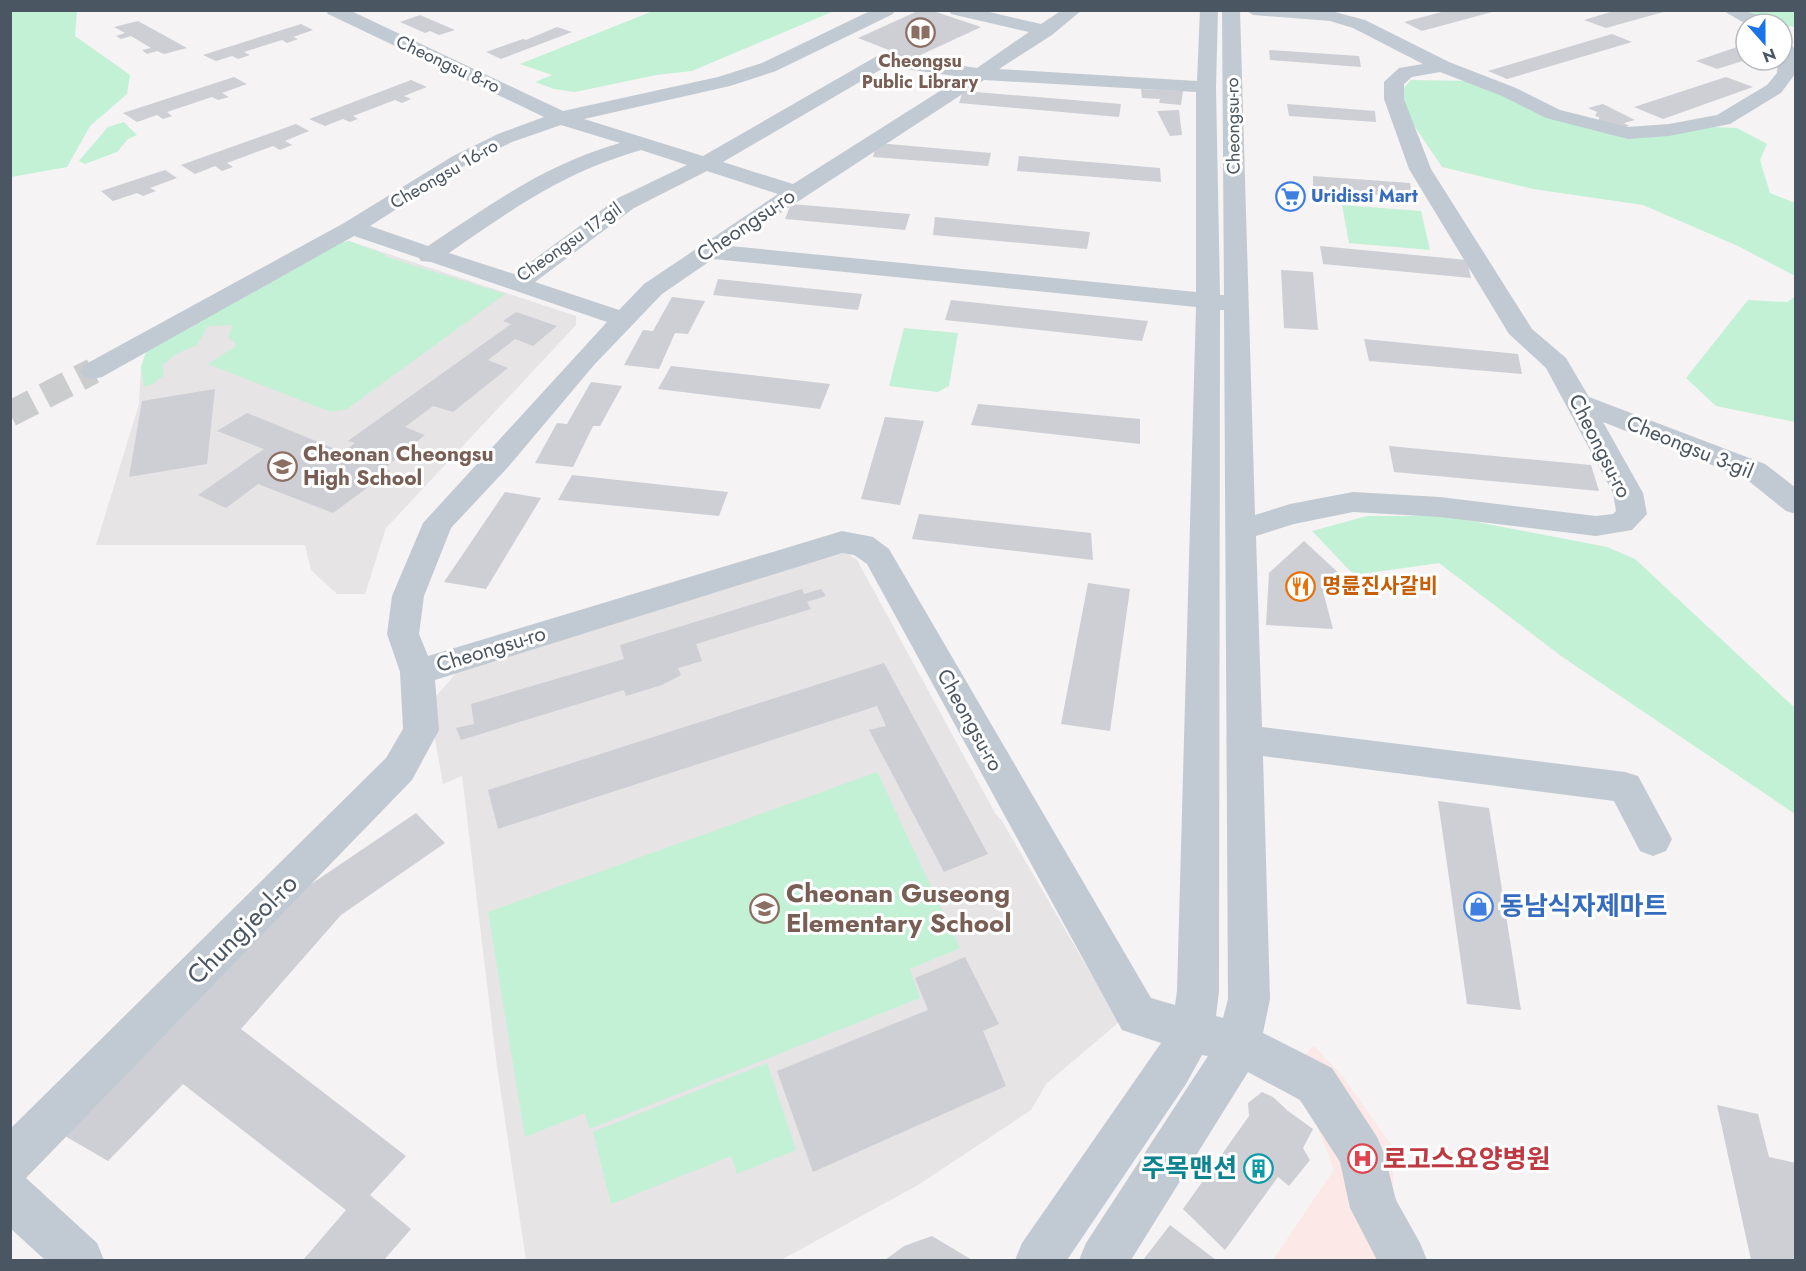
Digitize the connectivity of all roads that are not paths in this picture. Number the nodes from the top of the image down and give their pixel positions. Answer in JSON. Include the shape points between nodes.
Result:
{"nodes":[{"id":1,"x":334,"y":10,"type":"edge"},
{"id":2,"x":887,"y":10,"type":"edge"},
{"id":3,"x":957,"y":10,"type":"edge"},
{"id":4,"x":1074,"y":10,"type":"edge"},
{"id":5,"x":1209,"y":10,"type":"edge"},
{"id":6,"x":1231,"y":10,"type":"edge"},
{"id":7,"x":1256,"y":11,"type":"edge"},
{"id":8,"x":1046,"y":31,"type":"junction"},
{"id":9,"x":1442,"y":66,"type":"junction"},
{"id":10,"x":1786,"y":72,"type":"edge"},
{"id":11,"x":980,"y":74,"type":"junction"},
{"id":12,"x":1206,"y":87,"type":"junction"},
{"id":13,"x":561,"y":118,"type":"junction"},
{"id":14,"x":640,"y":144,"type":"junction"},
{"id":15,"x":705,"y":164,"type":"junction"},
{"id":16,"x":795,"y":192,"type":"junction"},
{"id":17,"x":352,"y":228,"type":"junction"},
{"id":18,"x":707,"y":250,"type":"junction"},
{"id":19,"x":429,"y":256,"type":"junction"},
{"id":20,"x":516,"y":284,"type":"junction"},
{"id":21,"x":1222,"y":303,"type":"junction"},
{"id":22,"x":622,"y":319,"type":"junction"},
{"id":23,"x":93,"y":371,"type":"tunnel mouth"},
{"id":24,"x":1577,"y":402,"type":"junction"},
{"id":25,"x":1796,"y":504,"type":"edge"},
{"id":26,"x":1241,"y":530,"type":"junction"},
{"id":27,"x":417,"y":672,"type":"junction"},
{"id":28,"x":1245,"y":740,"type":"junction"},
{"id":29,"x":1653,"y":839,"type":"dead end"},
{"id":30,"x":1192,"y":1031,"type":"junction"},
{"id":31,"x":1239,"y":1044,"type":"junction"},
{"id":32,"x":10,"y":1162,"type":"edge"},
{"id":33,"x":10,"y":1194,"type":"edge"},
{"id":34,"x":80,"y":1260,"type":"edge"},
{"id":35,"x":1039,"y":1260,"type":"edge"},
{"id":36,"x":1103,"y":1260,"type":"edge"},
{"id":37,"x":1403,"y":1260,"type":"edge"}],
"edges":[{"from":1,"to":13,"type":"street","name":"Cheongsu 8-ro"},
{"from":2,"to":13,"type":"street","name":"Cheongsu 16-ro","via":[[769,67],[723,82]]},
{"from":3,"to":8,"type":"street"},
{"from":4,"to":8,"type":"street"},
{"from":5,"to":12,"type":"street","name":"Cheongsu-ro"},
{"from":6,"to":21,"type":"street","name":"Cheongsu-ro"},
{"from":7,"to":9,"type":"street","via":[[1331,16],[1359,24]]},
{"from":8,"to":11,"type":"street"},
{"from":9,"to":10,"type":"street","via":[[1553,114],[1628,133],[1724,120],[1774,89]]},
{"from":9,"to":24,"type":"street","name":"Cheongsu-ro","via":[[1406,72],[1394,82],[1394,99],[1420,169],[1522,334],[1557,364]]},
{"from":11,"to":12,"type":"street","name":"Cheongsu-ro"},
{"from":11,"to":15,"type":"street","name":"Cheongsu 17-gil","via":[[906,63],[891,56]]},
{"from":11,"to":16,"type":"street","name":"Cheongsu-ro"},
{"from":12,"to":21,"type":"street","name":"Cheongsu-ro"},
{"from":13,"to":14,"type":"street"},
{"from":13,"to":17,"type":"street","name":"Cheongsu 16-ro","via":[[505,138],[460,160]]},
{"from":14,"to":15,"type":"street"},
{"from":14,"to":19,"type":"street","via":[[567,168]]},
{"from":15,"to":16,"type":"street"},
{"from":15,"to":20,"type":"street","name":"Cheongsu 17-gil","via":[[626,203]]},
{"from":16,"to":18,"type":"street","name":"Cheongsu-ro"},
{"from":17,"to":19,"type":"street","name":"Cheongsu 17-gil"},
{"from":17,"to":23,"type":"street","name":"Cheongsu 16-ro"},
{"from":18,"to":21,"type":"street"},
{"from":18,"to":22,"type":"street","name":"Cheongsu-ro","via":[[653,289]]},
{"from":19,"to":20,"type":"street","name":"Cheongsu 17-gil"},
{"from":20,"to":22,"type":"street"},
{"from":21,"to":26,"type":"street","name":"Cheongsu-ro"},
{"from":21,"to":30,"type":"street","name":"Cheongsu-ro","via":[[1198,991]]},
{"from":22,"to":27,"type":"street","name":"Cheongsu-ro","via":[[438,523],[408,596],[403,634]]},
{"from":24,"to":25,"type":"street","name":"Cheongsu 3-gil","via":[[1755,471]]},
{"from":24,"to":26,"type":"street","name":"Cheongsu-ro","via":[[1628,493],[1632,514],[1621,523],[1596,526],[1440,507],[1353,502],[1290,514]]},
{"from":26,"to":28,"type":"street","name":"Cheongsu-ro"},
{"from":27,"to":30,"type":"street","name":"Cheongsu-ro","via":[[842,542],[862,545],[878,557],[1137,1015]]},
{"from":27,"to":32,"type":"street","name":"Chungjeol-ro","via":[[421,730],[399,769]]},
{"from":28,"to":29,"type":"street","via":[[1625,787]]},
{"from":28,"to":31,"type":"street","name":"Cheongsu-ro","via":[[1250,999]]},
{"from":30,"to":31,"type":"street"},
{"from":30,"to":35,"type":"street","name":"Cheongsu-ro"},
{"from":31,"to":36,"type":"street","name":"Cheongsu-ro"},
{"from":31,"to":37,"type":"street","via":[[1316,1084],[1361,1153],[1374,1208]]},
{"from":33,"to":34,"type":"street"}]}
